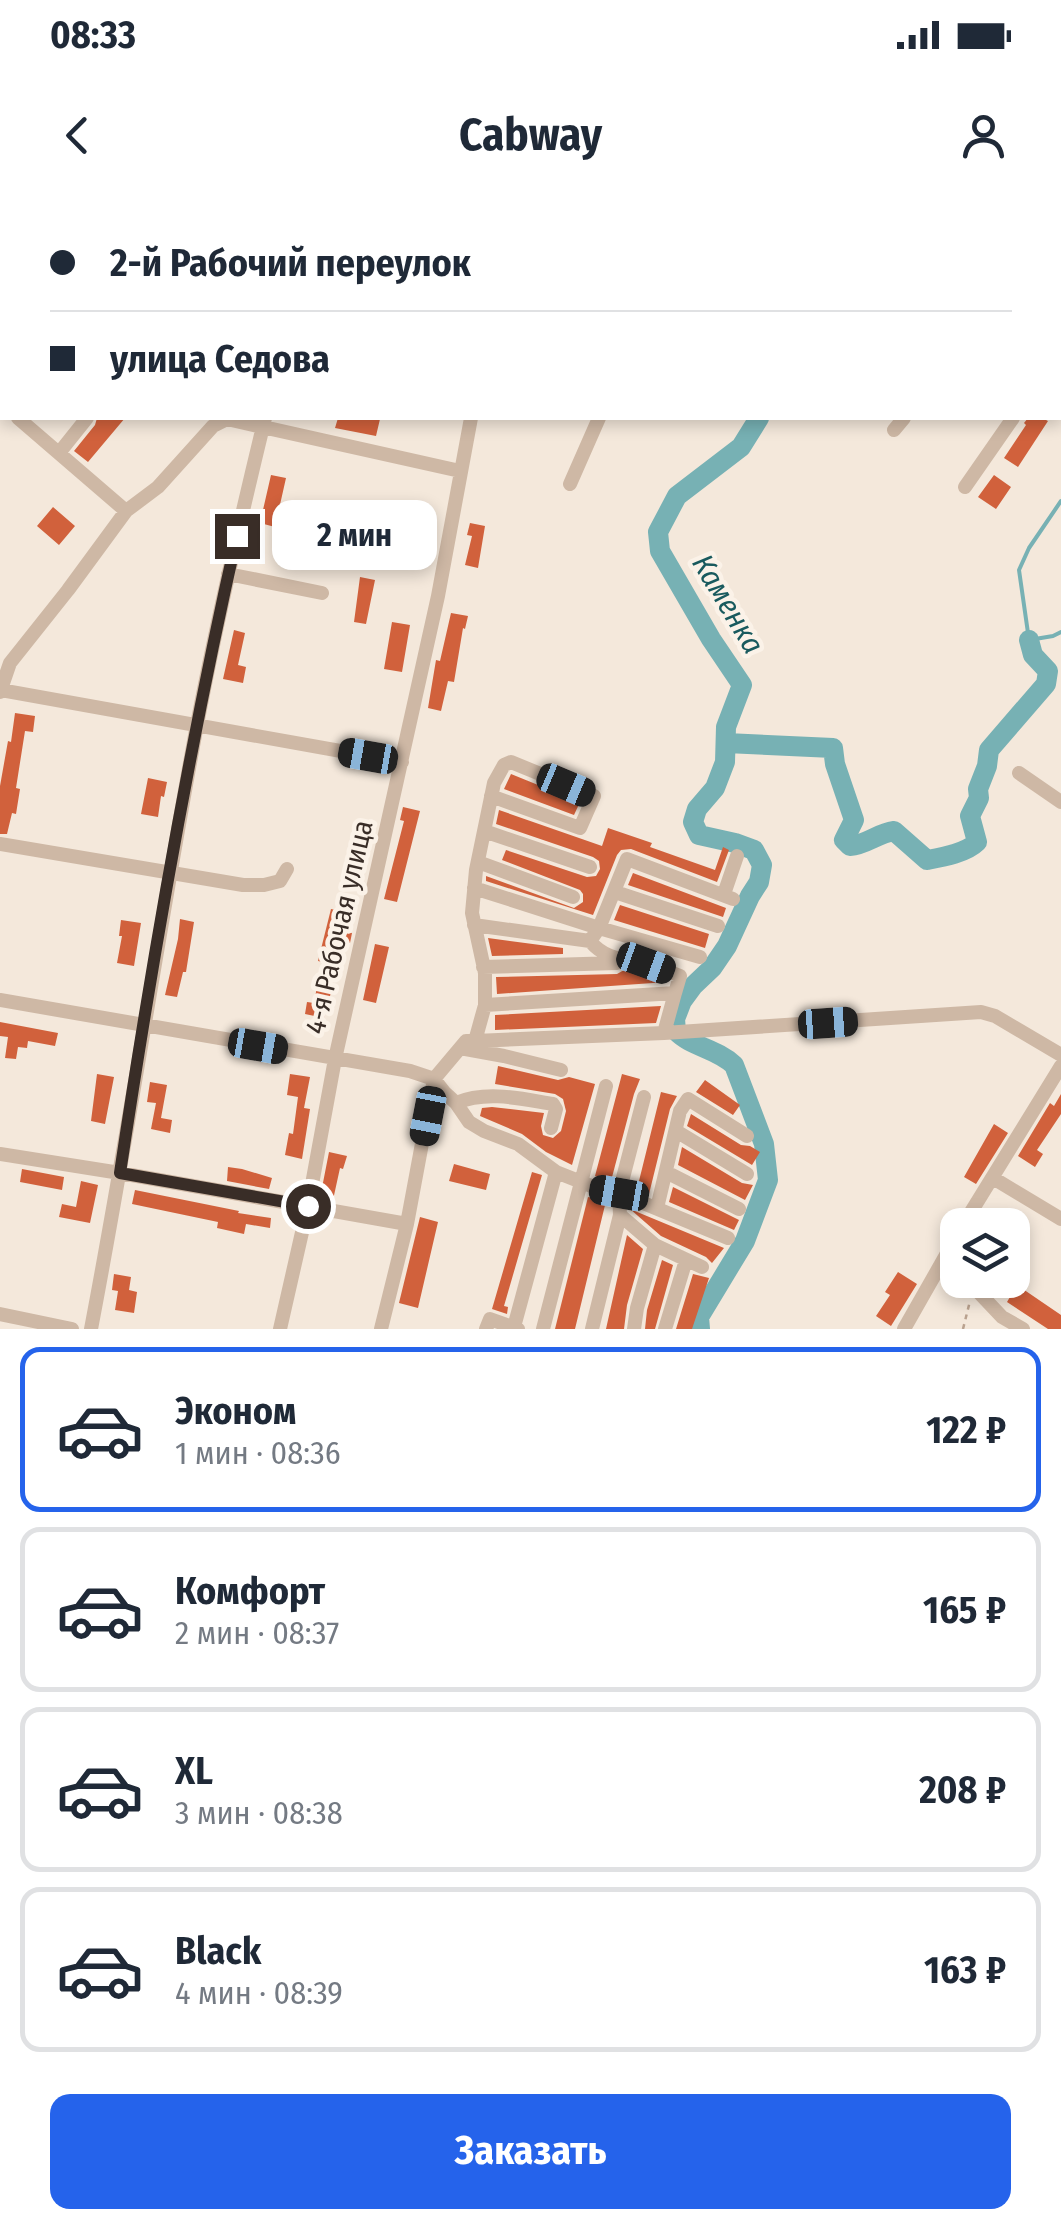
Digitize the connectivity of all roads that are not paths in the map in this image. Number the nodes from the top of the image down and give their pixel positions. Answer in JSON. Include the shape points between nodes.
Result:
{"nodes":[{"id":1,"x":20,"y":420,"type":"edge"},
{"id":2,"x":85,"y":420,"type":"edge"},
{"id":3,"x":225,"y":420,"type":"edge"},
{"id":4,"x":471,"y":420,"type":"edge"},
{"id":5,"x":598,"y":420,"type":"edge"},
{"id":6,"x":902,"y":420,"type":"edge"},
{"id":7,"x":1012,"y":420,"type":"edge"},
{"id":8,"x":264,"y":421,"type":"edge"},
{"id":9,"x":894,"y":430,"type":"dead end"},
{"id":10,"x":59,"y":452,"type":"junction"},
{"id":11,"x":460,"y":471,"type":"junction"},
{"id":12,"x":570,"y":484,"type":"dead end"},
{"id":13,"x":965,"y":487,"type":"dead end"},
{"id":14,"x":126,"y":511,"type":"junction"},
{"id":15,"x":228,"y":574,"type":"junction"},
{"id":16,"x":322,"y":593,"type":"dead end"},
{"id":17,"x":0,"y":691,"type":"edge"},
{"id":18,"x":196,"y":726,"type":"junction"},
{"id":19,"x":402,"y":762,"type":"junction"},
{"id":20,"x":1019,"y":774,"type":"dead end"},
{"id":21,"x":490,"y":796,"type":"junction"},
{"id":22,"x":1061,"y":802,"type":"edge"},
{"id":23,"x":484,"y":832,"type":"junction"},
{"id":24,"x":0,"y":844,"type":"edge"},
{"id":25,"x":737,"y":856,"type":"dead end"},
{"id":26,"x":478,"y":862,"type":"junction"},
{"id":27,"x":287,"y":868,"type":"dead end"},
{"id":28,"x":590,"y":868,"type":"dead end"},
{"id":29,"x":170,"y":874,"type":"junction"},
{"id":30,"x":474,"y":888,"type":"junction"},
{"id":31,"x":615,"y":892,"type":"junction"},
{"id":32,"x":574,"y":897,"type":"dead end"},
{"id":33,"x":474,"y":925,"type":"junction"},
{"id":34,"x":718,"y":926,"type":"dead end"},
{"id":35,"x":599,"y":928,"type":"junction"},
{"id":36,"x":590,"y":941,"type":"junction"},
{"id":37,"x":700,"y":957,"type":"dead end"},
{"id":38,"x":628,"y":962,"type":"junction"},
{"id":39,"x":483,"y":966,"type":"junction"},
{"id":40,"x":675,"y":993,"type":"junction"},
{"id":41,"x":0,"y":1000,"type":"edge"},
{"id":42,"x":485,"y":1005,"type":"junction"},
{"id":43,"x":143,"y":1025,"type":"junction"},
{"id":44,"x":664,"y":1032,"type":"junction"},
{"id":45,"x":476,"y":1041,"type":"junction"},
{"id":46,"x":460,"y":1048,"type":"junction"},
{"id":47,"x":1061,"y":1054,"type":"edge"},
{"id":48,"x":334,"y":1059,"type":"junction"},
{"id":49,"x":1061,"y":1066,"type":"edge"},
{"id":50,"x":561,"y":1070,"type":"dead end"},
{"id":51,"x":434,"y":1079,"type":"junction"},
{"id":52,"x":606,"y":1086,"type":"dead end"},
{"id":53,"x":644,"y":1098,"type":"dead end"},
{"id":54,"x":456,"y":1102,"type":"junction"},
{"id":55,"x":551,"y":1128,"type":"dead end"},
{"id":56,"x":676,"y":1130,"type":"junction"},
{"id":57,"x":747,"y":1136,"type":"dead end"},
{"id":58,"x":0,"y":1154,"type":"edge"},
{"id":59,"x":556,"y":1172,"type":"junction"},
{"id":60,"x":666,"y":1172,"type":"junction"},
{"id":61,"x":120,"y":1173,"type":"junction"},
{"id":62,"x":747,"y":1174,"type":"dead end"},
{"id":63,"x":993,"y":1178,"type":"junction"},
{"id":64,"x":582,"y":1183,"type":"junction"},
{"id":65,"x":619,"y":1193,"type":"junction"},
{"id":66,"x":308,"y":1206,"type":"junction"},
{"id":67,"x":657,"y":1208,"type":"junction"},
{"id":68,"x":974,"y":1208,"type":"edge"},
{"id":69,"x":739,"y":1209,"type":"dead end"},
{"id":70,"x":620,"y":1215,"type":"junction"},
{"id":71,"x":1061,"y":1218,"type":"edge"},
{"id":72,"x":407,"y":1224,"type":"junction"},
{"id":73,"x":728,"y":1238,"type":"dead end"},
{"id":74,"x":655,"y":1245,"type":"junction"},
{"id":75,"x":686,"y":1260,"type":"junction"},
{"id":76,"x":940,"y":1262,"type":"edge"},
{"id":77,"x":702,"y":1268,"type":"dead end"},
{"id":78,"x":984,"y":1298,"type":"edge"},
{"id":79,"x":0,"y":1314,"type":"edge"},
{"id":80,"x":516,"y":1328,"type":"edge"},
{"id":81,"x":72,"y":1329,"type":"edge"},
{"id":82,"x":90,"y":1329,"type":"edge"},
{"id":83,"x":280,"y":1329,"type":"edge"},
{"id":84,"x":381,"y":1329,"type":"edge"},
{"id":85,"x":486,"y":1329,"type":"edge"},
{"id":86,"x":544,"y":1329,"type":"edge"},
{"id":87,"x":592,"y":1329,"type":"edge"},
{"id":88,"x":634,"y":1329,"type":"edge"},
{"id":89,"x":665,"y":1329,"type":"edge"},
{"id":90,"x":904,"y":1329,"type":"edge"},
{"id":91,"x":1023,"y":1329,"type":"edge"}],
"edges":[{"from":1,"to":10,"type":"street"},
{"from":2,"to":10,"type":"street"},
{"from":3,"to":14,"type":"street"},
{"from":4,"to":11,"type":"street","name":"4-я Рабочая улица"},
{"from":5,"to":12,"type":"street"},
{"from":6,"to":9,"type":"street"},
{"from":7,"to":13,"type":"street"},
{"from":8,"to":11,"type":"street"},
{"from":8,"to":15,"type":"street"},
{"from":10,"to":14,"type":"street"},
{"from":11,"to":19,"type":"street","name":"4-я Рабочая улица"},
{"from":14,"to":17,"type":"street","via":[[10,663]]},
{"from":15,"to":16,"type":"street"},
{"from":15,"to":18,"type":"street"},
{"from":17,"to":18,"type":"street"},
{"from":18,"to":19,"type":"street"},
{"from":18,"to":29,"type":"street"},
{"from":19,"to":48,"type":"street","name":"4-я Рабочая улица"},
{"from":20,"to":22,"type":"street"},
{"from":21,"to":21,"type":"street","via":[[504,764],[512,762],[594,796],[580,828]]},
{"from":21,"to":23,"type":"street"},
{"from":23,"to":26,"type":"street"},
{"from":23,"to":28,"type":"street"},
{"from":24,"to":29,"type":"street"},
{"from":25,"to":31,"type":"street","via":[[729,896],[628,859]]},
{"from":26,"to":30,"type":"street"},
{"from":26,"to":32,"type":"street"},
{"from":27,"to":29,"type":"street","via":[[280,882],[264,885]]},
{"from":29,"to":43,"type":"street"},
{"from":30,"to":33,"type":"street"},
{"from":30,"to":35,"type":"street"},
{"from":31,"to":34,"type":"street"},
{"from":31,"to":35,"type":"street"},
{"from":33,"to":36,"type":"street"},
{"from":33,"to":39,"type":"street"},
{"from":35,"to":36,"type":"street"},
{"from":35,"to":37,"type":"street"},
{"from":36,"to":38,"type":"street"},
{"from":38,"to":39,"type":"street"},
{"from":38,"to":40,"type":"street","via":[[680,976]]},
{"from":39,"to":42,"type":"street"},
{"from":40,"to":42,"type":"street"},
{"from":40,"to":44,"type":"street"},
{"from":41,"to":43,"type":"street"},
{"from":42,"to":45,"type":"street"},
{"from":43,"to":48,"type":"street"},
{"from":43,"to":61,"type":"street"},
{"from":44,"to":45,"type":"street"},
{"from":44,"to":47,"type":"street","via":[[981,1012]]},
{"from":45,"to":46,"type":"street"},
{"from":46,"to":50,"type":"street"},
{"from":46,"to":51,"type":"street"},
{"from":48,"to":51,"type":"street"},
{"from":48,"to":66,"type":"street","name":"4-я Рабочая улица"},
{"from":49,"to":63,"type":"street"},
{"from":51,"to":54,"type":"street"},
{"from":51,"to":72,"type":"street"},
{"from":52,"to":64,"type":"street"},
{"from":53,"to":65,"type":"street"},
{"from":54,"to":55,"type":"street","via":[[504,1096],[554,1104]]},
{"from":54,"to":59,"type":"street","via":[[469,1122],[518,1144]]},
{"from":56,"to":57,"type":"street","via":[[688,1098]]},
{"from":56,"to":60,"type":"street"},
{"from":56,"to":62,"type":"street"},
{"from":58,"to":61,"type":"street"},
{"from":59,"to":64,"type":"street"},
{"from":59,"to":80,"type":"street"},
{"from":60,"to":67,"type":"street"},
{"from":60,"to":69,"type":"street"},
{"from":61,"to":66,"type":"street"},
{"from":61,"to":82,"type":"street"},
{"from":63,"to":68,"type":"street"},
{"from":63,"to":71,"type":"street"},
{"from":64,"to":65,"type":"street"},
{"from":64,"to":86,"type":"street"},
{"from":65,"to":67,"type":"street"},
{"from":65,"to":70,"type":"street"},
{"from":66,"to":72,"type":"street"},
{"from":66,"to":83,"type":"street","name":"4-я Рабочая улица"},
{"from":67,"to":73,"type":"street"},
{"from":70,"to":74,"type":"street"},
{"from":70,"to":87,"type":"street"},
{"from":72,"to":84,"type":"street"},
{"from":74,"to":75,"type":"street"},
{"from":74,"to":88,"type":"street"},
{"from":75,"to":77,"type":"street"},
{"from":75,"to":89,"type":"street"},
{"from":76,"to":90,"type":"street"},
{"from":78,"to":91,"type":"street"},
{"from":79,"to":81,"type":"street"},
{"from":80,"to":85,"type":"street","via":[[490,1319]]}]}
